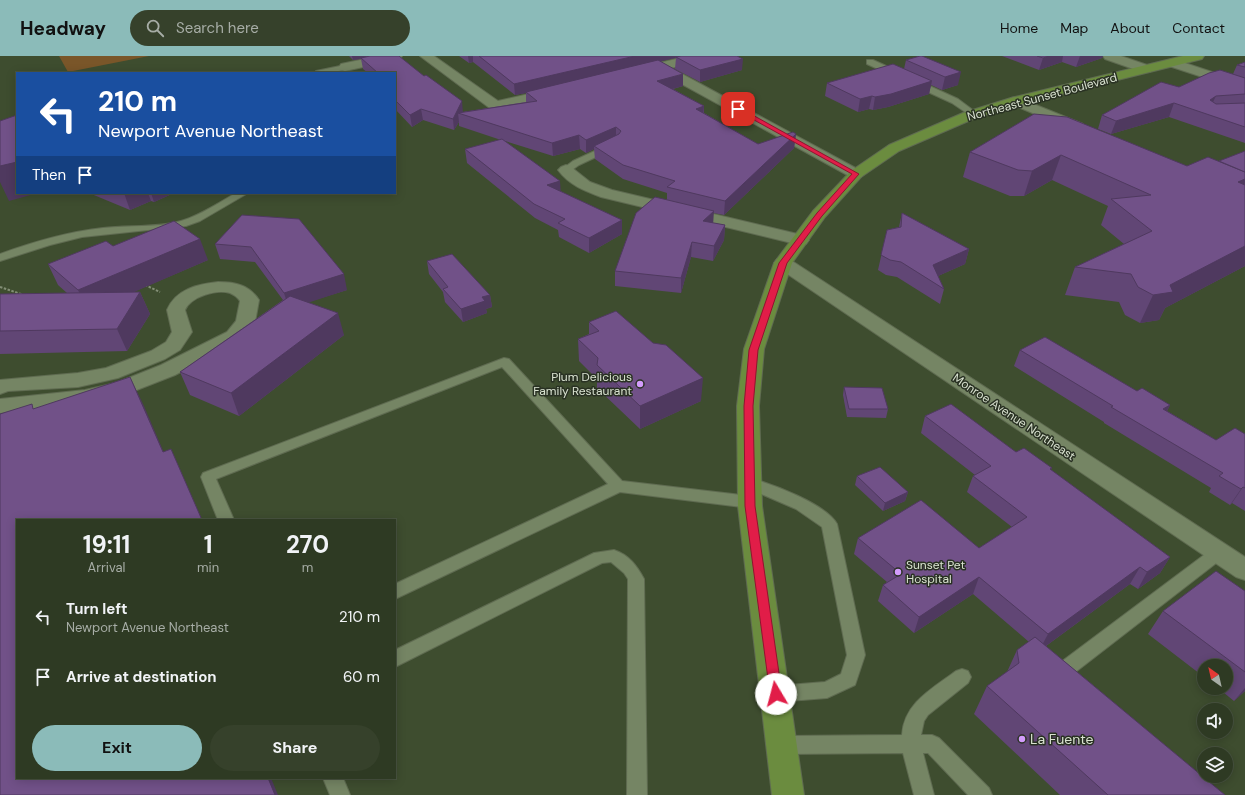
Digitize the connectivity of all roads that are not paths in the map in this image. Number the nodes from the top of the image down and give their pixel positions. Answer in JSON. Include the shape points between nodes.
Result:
{"nodes":[{"id":1,"x":396,"y":56,"type":"edge"},
{"id":2,"x":426,"y":56,"type":"edge"},
{"id":3,"x":704,"y":56,"type":"edge"},
{"id":4,"x":1109,"y":56,"type":"edge"},
{"id":5,"x":1198,"y":56,"type":"edge"},
{"id":6,"x":870,"y":62,"type":"dead end"},
{"id":7,"x":1173,"y":63,"type":"junction"},
{"id":8,"x":344,"y":67,"type":"joint"},
{"id":9,"x":660,"y":67,"type":"junction"},
{"id":10,"x":1146,"y":69,"type":"junction"},
{"id":11,"x":323,"y":72,"type":"edge"},
{"id":12,"x":623,"y":76,"type":"edge"},
{"id":13,"x":1245,"y":87,"type":"edge"},
{"id":14,"x":571,"y":88,"type":"edge"},
{"id":15,"x":1016,"y":101,"type":"junction"},
{"id":16,"x":974,"y":114,"type":"junction"},
{"id":17,"x":1092,"y":132,"type":"edge"},
{"id":18,"x":615,"y":144,"type":"edge"},
{"id":19,"x":566,"y":170,"type":"joint"},
{"id":20,"x":856,"y":174,"type":"junction"},
{"id":21,"x":241,"y":194,"type":"edge"},
{"id":22,"x":800,"y":240,"type":"junction"},
{"id":23,"x":0,"y":258,"type":"edge"},
{"id":24,"x":783,"y":263,"type":"junction"},
{"id":25,"x":0,"y":387,"type":"edge"},
{"id":26,"x":0,"y":406,"type":"edge"},
{"id":27,"x":618,"y":486,"type":"junction"},
{"id":28,"x":750,"y":492,"type":"junction"},
{"id":29,"x":226,"y":519,"type":"edge"},
{"id":30,"x":1218,"y":553,"type":"junction"},
{"id":31,"x":1245,"y":570,"type":"edge"},
{"id":32,"x":396,"y":592,"type":"edge"},
{"id":33,"x":396,"y":659,"type":"edge"},
{"id":34,"x":1063,"y":671,"type":"edge"},
{"id":35,"x":962,"y":677,"type":"dead end"},
{"id":36,"x":776,"y":694,"type":"junction"},
{"id":37,"x":912,"y":744,"type":"junction"},
{"id":38,"x":782,"y":745,"type":"junction"},
{"id":39,"x":333,"y":779,"type":"edge"},
{"id":40,"x":340,"y":795,"type":"edge"},
{"id":41,"x":637,"y":795,"type":"edge"},
{"id":42,"x":788,"y":795,"type":"edge"},
{"id":43,"x":924,"y":795,"type":"edge"},
{"id":44,"x":982,"y":795,"type":"edge"}],
"edges":[{"from":1,"to":8,"type":"street"},
{"from":2,"to":14,"type":"street","via":[[496,106]]},
{"from":3,"to":9,"type":"street"},
{"from":4,"to":10,"type":"street"},
{"from":5,"to":7,"type":"main road","name":"Northeast Sunset Boulevard"},
{"from":6,"to":16,"type":"lane","via":[[955,101]]},
{"from":7,"to":10,"type":"main road","name":"Northeast Sunset Boulevard"},
{"from":7,"to":13,"type":"street"},
{"from":8,"to":11,"type":"lane"},
{"from":9,"to":12,"type":"street"},
{"from":9,"to":20,"type":"street"},
{"from":10,"to":15,"type":"main road","name":"Northeast Sunset Boulevard"},
{"from":15,"to":16,"type":"main road","name":"Northeast Sunset Boulevard"},
{"from":15,"to":17,"type":"street"},
{"from":16,"to":20,"type":"main road","name":"Northeast Sunset Boulevard","via":[[894,148]]},
{"from":18,"to":19,"type":"lane"},
{"from":19,"to":22,"type":"street","via":[[584,185],[607,194]]},
{"from":20,"to":22,"type":"main road","name":"Northeast Sunset Boulevard","via":[[819,214]]},
{"from":21,"to":23,"type":"lane","via":[[182,224],[66,237]]},
{"from":22,"to":24,"type":"main road","name":"Northeast Sunset Boulevard"},
{"from":24,"to":28,"type":"main road","name":"Northeast Sunset Boulevard","via":[[754,350],[748,406]]},
{"from":24,"to":30,"type":"street","name":"Monroe Avenue Northeast"},
{"from":25,"to":26,"type":"street","via":[[78,380],[111,373],[158,355],[173,346],[182,332],[176,310],[181,302],[192,294],[206,289],[234,288],[250,300],[245,322],[234,336],[168,370],[122,388],[85,397]]},
{"from":27,"to":28,"type":"lane"},
{"from":27,"to":29,"type":"lane","via":[[504,362],[208,477]]},
{"from":27,"to":32,"type":"lane"},
{"from":28,"to":36,"type":"main road","name":"Northeast Sunset Boulevard"},
{"from":28,"to":36,"type":"lane","via":[[806,507],[828,524],[856,654],[849,679],[827,690]]},
{"from":30,"to":31,"type":"street","name":"Monroe Avenue Northeast"},
{"from":30,"to":34,"type":"lane"},
{"from":33,"to":41,"type":"lane","via":[[600,557],[614,556],[630,568],[636,579]]},
{"from":35,"to":37,"type":"lane","via":[[917,714]]},
{"from":36,"to":38,"type":"main road","name":"Northeast Sunset Boulevard"},
{"from":37,"to":38,"type":"lane"},
{"from":37,"to":43,"type":"lane"},
{"from":37,"to":44,"type":"lane","via":[[932,744]]},
{"from":38,"to":42,"type":"main road","name":"Northeast Sunset Boulevard"},
{"from":39,"to":40,"type":"lane"}]}
